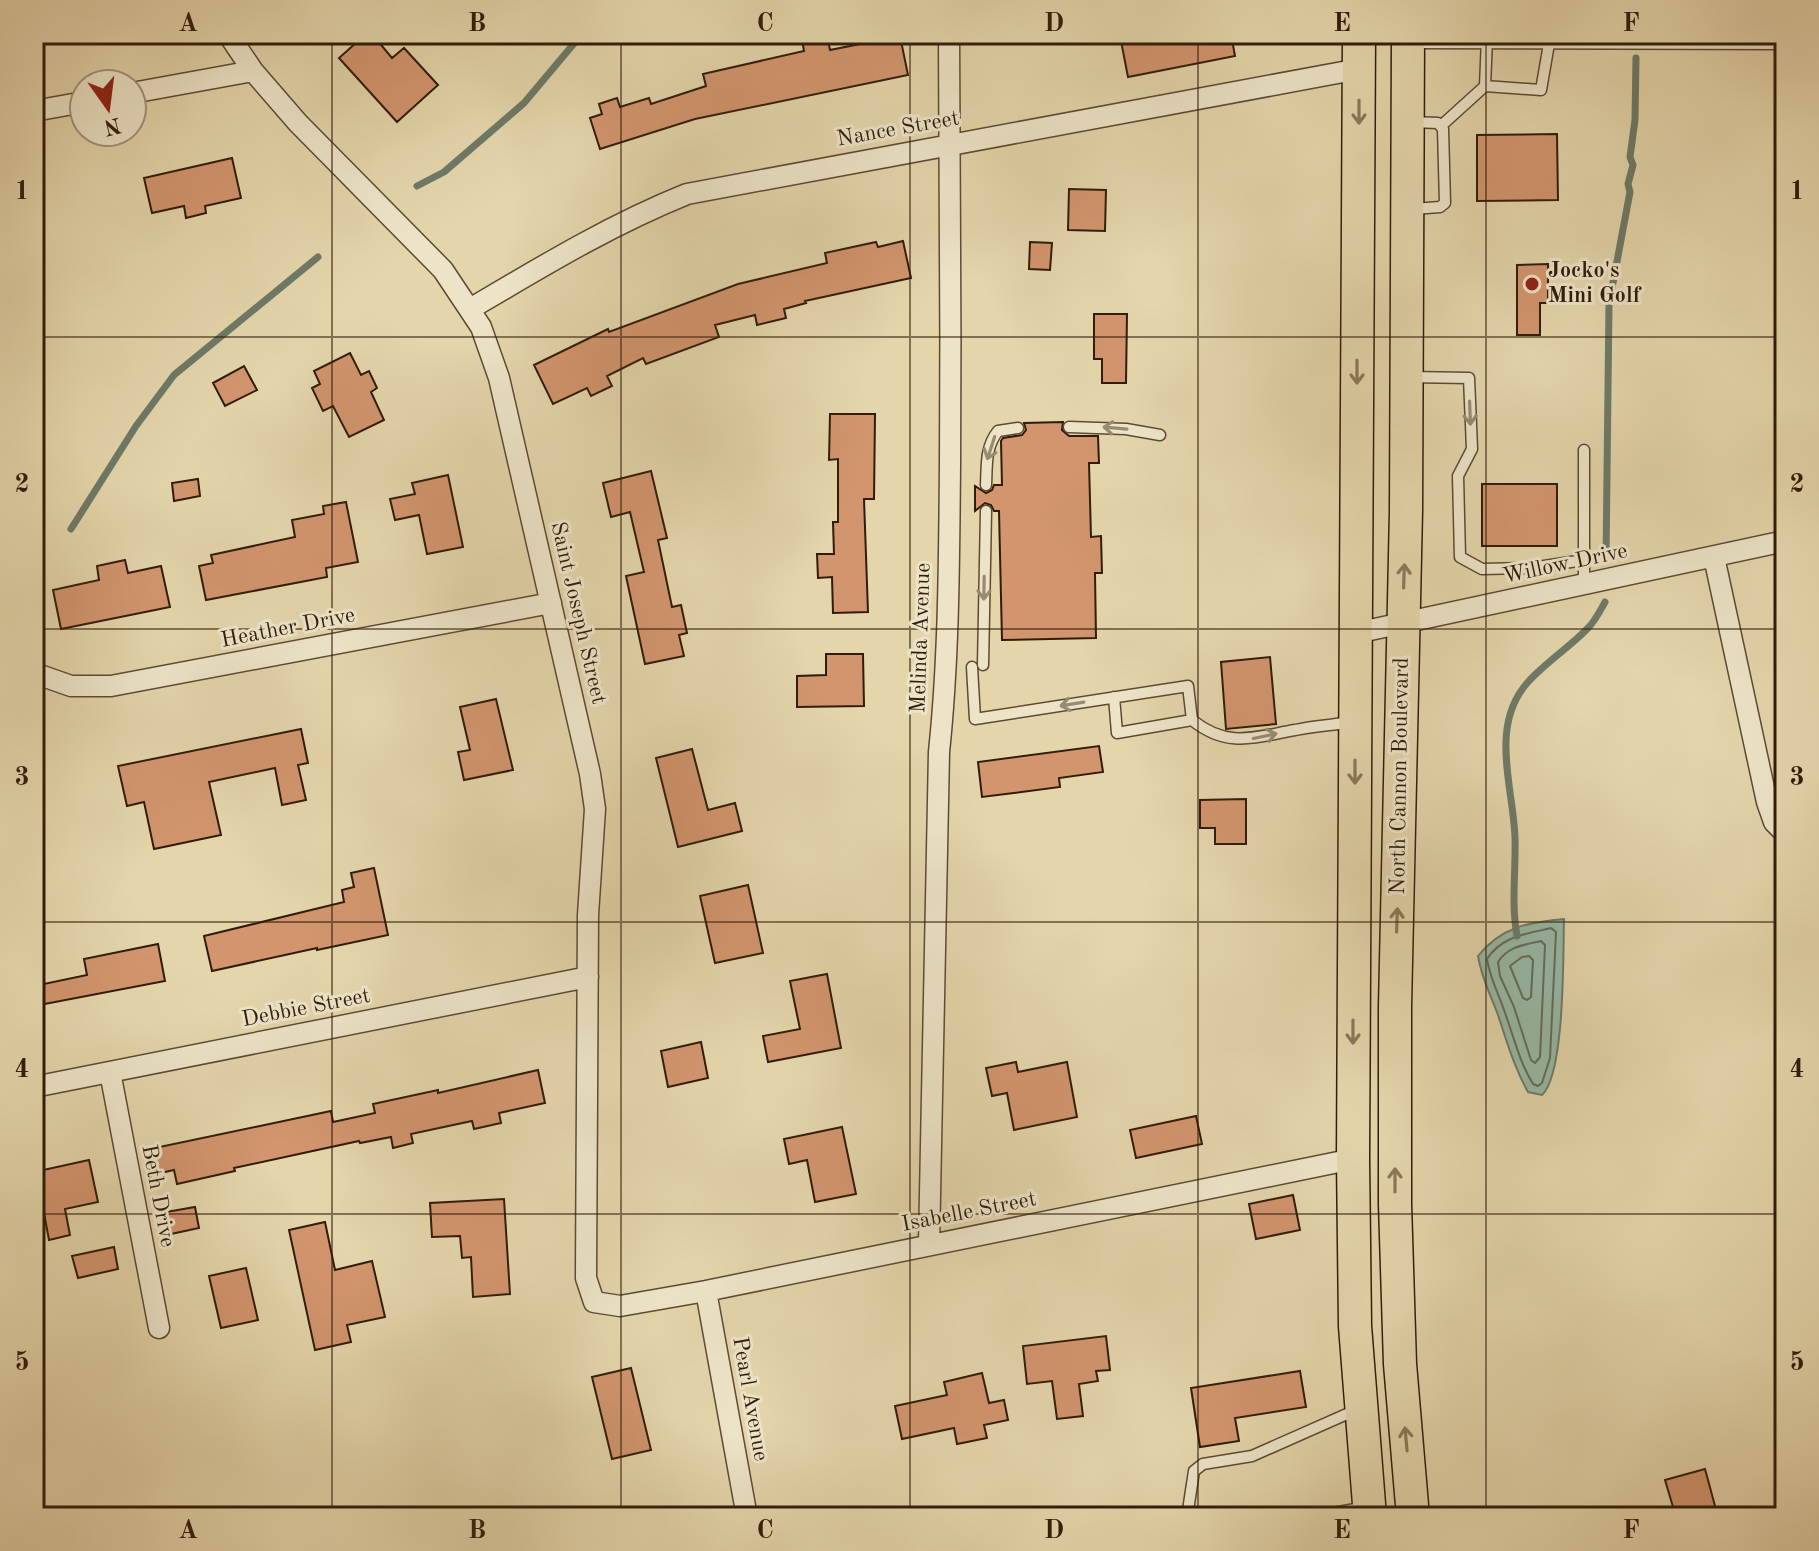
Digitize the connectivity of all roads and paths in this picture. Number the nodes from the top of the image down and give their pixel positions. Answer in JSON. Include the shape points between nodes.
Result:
{"nodes":[{"id":1,"x":228,"y":34,"type":"edge"},
{"id":2,"x":949,"y":34,"type":"edge"},
{"id":3,"x":1359,"y":34,"type":"edge"},
{"id":4,"x":1408,"y":36,"type":"edge"},
{"id":5,"x":1487,"y":38,"type":"junction"},
{"id":6,"x":1550,"y":38,"type":"junction"},
{"id":7,"x":1785,"y":39,"type":"edge"},
{"id":8,"x":1359,"y":69,"type":"junction"},
{"id":9,"x":253,"y":71,"type":"junction"},
{"id":10,"x":1485,"y":86,"type":"junction"},
{"id":11,"x":148,"y":90,"type":"edge"},
{"id":12,"x":68,"y":105,"type":"edge"},
{"id":13,"x":34,"y":111,"type":"edge"},
{"id":14,"x":1407,"y":121,"type":"junction"},
{"id":15,"x":1442,"y":125,"type":"junction"},
{"id":16,"x":950,"y":144,"type":"junction"},
{"id":17,"x":1407,"y":210,"type":"junction"},
{"id":18,"x":470,"y":309,"type":"junction"},
{"id":19,"x":1405,"y":377,"type":"junction"},
{"id":20,"x":1069,"y":427,"type":"dead end"},
{"id":21,"x":1018,"y":428,"type":"dead end"},
{"id":22,"x":1160,"y":435,"type":"dead end"},
{"id":23,"x":1584,"y":450,"type":"dead end"},
{"id":24,"x":986,"y":485,"type":"dead end"},
{"id":25,"x":986,"y":511,"type":"dead end"},
{"id":26,"x":1785,"y":541,"type":"edge"},
{"id":27,"x":1714,"y":557,"type":"junction"},
{"id":28,"x":1584,"y":560,"type":"junction"},
{"id":29,"x":1584,"y":584,"type":"junction"},
{"id":30,"x":551,"y":603,"type":"junction"},
{"id":31,"x":1403,"y":624,"type":"junction"},
{"id":32,"x":1356,"y":633,"type":"junction"},
{"id":33,"x":34,"y":673,"type":"edge"},
{"id":34,"x":1114,"y":697,"type":"junction"},
{"id":35,"x":1192,"y":720,"type":"junction"},
{"id":36,"x":1355,"y":722,"type":"junction"},
{"id":37,"x":1785,"y":833,"type":"edge"},
{"id":38,"x":588,"y":977,"type":"junction"},
{"id":39,"x":110,"y":1072,"type":"junction"},
{"id":40,"x":34,"y":1087,"type":"edge"},
{"id":41,"x":1353,"y":1159,"type":"junction"},
{"id":42,"x":929,"y":1244,"type":"junction"},
{"id":43,"x":706,"y":1291,"type":"junction"},
{"id":44,"x":594,"y":1302,"type":"joint"},
{"id":45,"x":159,"y":1328,"type":"dead end"},
{"id":46,"x":1360,"y":1408,"type":"junction"},
{"id":47,"x":1369,"y":1512,"type":"edge"},
{"id":48,"x":747,"y":1517,"type":"edge"},
{"id":49,"x":1187,"y":1517,"type":"edge"},
{"id":50,"x":1310,"y":1517,"type":"edge"},
{"id":51,"x":1413,"y":1517,"type":"edge"}],
"edges":[{"from":1,"to":9,"type":"street","name":"Saint Joseph Street"},
{"from":2,"to":16,"type":"street","name":"Melinda Avenue"},
{"from":3,"to":8,"type":"main road","name":"North Cannon Boulevard"},
{"from":4,"to":5,"type":"street"},
{"from":4,"to":14,"type":"main road","name":"North Cannon Boulevard"},
{"from":5,"to":6,"type":"street"},
{"from":5,"to":10,"type":"lane"},
{"from":6,"to":7,"type":"street"},
{"from":6,"to":10,"type":"lane","via":[[1541,90]]},
{"from":8,"to":16,"type":"street","name":"Nance Street"},
{"from":8,"to":32,"type":"main road","name":"North Cannon Boulevard","one_way":true},
{"from":9,"to":11,"type":"street"},
{"from":9,"to":18,"type":"street","name":"Saint Joseph Street","via":[[443,270]]},
{"from":10,"to":15,"type":"lane"},
{"from":12,"to":13,"type":"street"},
{"from":14,"to":15,"type":"lane"},
{"from":14,"to":17,"type":"main road","name":"North Cannon Boulevard"},
{"from":15,"to":17,"type":"lane","via":[[1445,203]]},
{"from":16,"to":18,"type":"street","name":"Nance Street","via":[[687,194],[576,246]]},
{"from":16,"to":42,"type":"street","name":"Melinda Avenue","via":[[949,527]]},
{"from":17,"to":19,"type":"main road","name":"North Cannon Boulevard"},
{"from":18,"to":30,"type":"street","name":"Saint Joseph Street","via":[[499,378]]},
{"from":19,"to":28,"type":"lane","one_way":true,"via":[[1469,378],[1472,449],[1458,476],[1460,557],[1482,569]]},
{"from":31,"to":19,"type":"main road","name":"North Cannon Boulevard","one_way":true},
{"from":22,"to":20,"type":"lane","one_way":true},
{"from":21,"to":24,"type":"lane","one_way":true,"via":[[998,431],[992,439]]},
{"from":23,"to":28,"type":"lane"},
{"from":25,"to":34,"type":"lane","via":[[975,719]]},
{"from":26,"to":27,"type":"street","name":"Willow Drive"},
{"from":27,"to":29,"type":"street","name":"Willow Drive"},
{"from":27,"to":37,"type":"street","via":[[1767,802]]},
{"from":28,"to":29,"type":"lane"},
{"from":29,"to":31,"type":"street","name":"Willow Drive"},
{"from":30,"to":33,"type":"street","name":"Heather Drive","via":[[111,686],[71,686]]},
{"from":30,"to":38,"type":"street","name":"Saint Joseph Street","via":[[595,809]]},
{"from":31,"to":32,"type":"street","name":"Willow Drive"},
{"from":51,"to":31,"type":"main road","name":"North Cannon Boulevard","one_way":true,"via":[[1400,1364],[1395,1204]]},
{"from":32,"to":36,"type":"main road","name":"North Cannon Boulevard"},
{"from":34,"to":35,"type":"lane","via":[[1188,686]]},
{"from":34,"to":35,"type":"lane","via":[[1117,733]]},
{"from":35,"to":36,"type":"lane","one_way":true,"via":[[1219,736],[1245,740]]},
{"from":36,"to":41,"type":"main road","name":"North Cannon Boulevard","one_way":true},
{"from":38,"to":39,"type":"street","name":"Debbie Street"},
{"from":38,"to":44,"type":"street","name":"Saint Joseph Street","via":[[586,1278]]},
{"from":39,"to":40,"type":"street","name":"Debbie Street"},
{"from":39,"to":45,"type":"street","name":"Beth Drive"},
{"from":41,"to":42,"type":"street","name":"Isabelle Street"},
{"from":41,"to":46,"type":"main road","name":"North Cannon Boulevard"},
{"from":42,"to":43,"type":"street","name":"Isabelle Street"},
{"from":43,"to":44,"type":"street","name":"Isabelle Street","via":[[620,1306]]},
{"from":43,"to":48,"type":"street","name":"Pearl Avenue"},
{"from":46,"to":47,"type":"main road","name":"North Cannon Boulevard"},
{"from":46,"to":49,"type":"lane","via":[[1252,1456],[1203,1464],[1194,1471]]},
{"from":47,"to":50,"type":"lane"}]}
